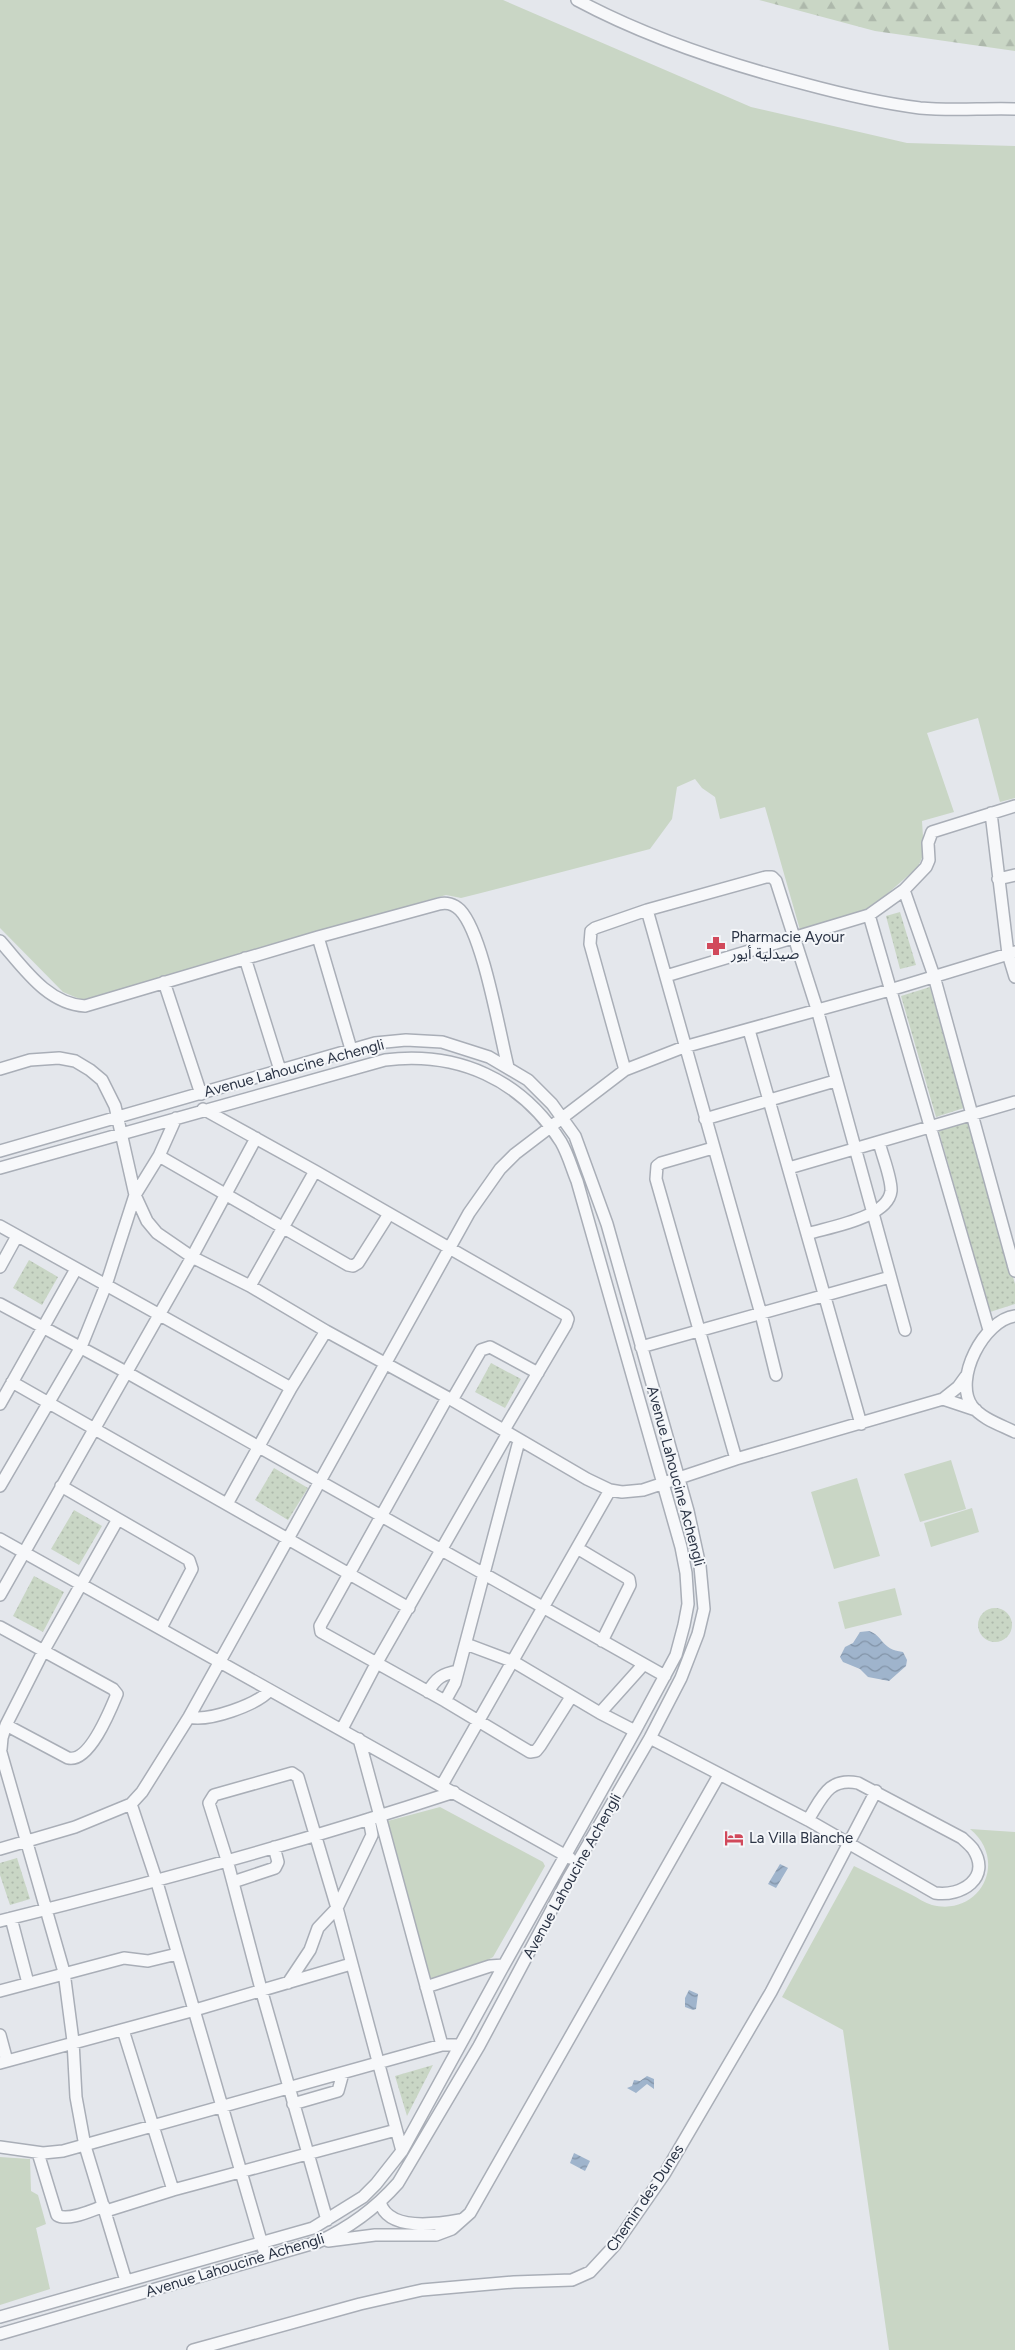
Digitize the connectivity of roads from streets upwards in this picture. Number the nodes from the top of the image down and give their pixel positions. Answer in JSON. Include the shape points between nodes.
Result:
{"nodes":[{"id":1,"x":577,"y":0,"type":"edge"},
{"id":2,"x":1015,"y":109,"type":"edge"},
{"id":3,"x":1015,"y":806,"type":"edge"},
{"id":4,"x":991,"y":813,"type":"junction"},
{"id":5,"x":1015,"y":875,"type":"edge"},
{"id":6,"x":998,"y":880,"type":"junction"},
{"id":7,"x":904,"y":890,"type":"junction"},
{"id":8,"x":647,"y":910,"type":"junction"},
{"id":9,"x":869,"y":915,"type":"junction"},
{"id":10,"x":318,"y":937,"type":"junction"},
{"id":11,"x":795,"y":939,"type":"junction"},
{"id":12,"x":0,"y":941,"type":"edge"},
{"id":13,"x":1012,"y":953,"type":"edge"},
{"id":14,"x":245,"y":958,"type":"junction"},
{"id":15,"x":666,"y":976,"type":"junction"},
{"id":16,"x":934,"y":976,"type":"junction"},
{"id":17,"x":1015,"y":977,"type":"edge"},
{"id":18,"x":164,"y":982,"type":"junction"},
{"id":19,"x":890,"y":990,"type":"junction"},
{"id":20,"x":817,"y":1010,"type":"junction"},
{"id":21,"x":749,"y":1030,"type":"junction"},
{"id":22,"x":684,"y":1047,"type":"junction"},
{"id":23,"x":351,"y":1049,"type":"junction"},
{"id":24,"x":508,"y":1067,"type":"junction"},
{"id":25,"x":0,"y":1069,"type":"edge"},
{"id":26,"x":280,"y":1070,"type":"junction"},
{"id":27,"x":625,"y":1070,"type":"junction"},
{"id":28,"x":835,"y":1081,"type":"junction"},
{"id":29,"x":200,"y":1094,"type":"junction"},
{"id":30,"x":769,"y":1101,"type":"junction"},
{"id":31,"x":1015,"y":1102,"type":"edge"},
{"id":32,"x":203,"y":1110,"type":"junction"},
{"id":33,"x":972,"y":1114,"type":"junction"},
{"id":34,"x":561,"y":1117,"type":"junction"},
{"id":35,"x":117,"y":1118,"type":"junction"},
{"id":36,"x":176,"y":1118,"type":"junction"},
{"id":37,"x":705,"y":1119,"type":"junction"},
{"id":38,"x":550,"y":1126,"type":"junction"},
{"id":39,"x":931,"y":1126,"type":"junction"},
{"id":40,"x":120,"y":1135,"type":"junction"},
{"id":41,"x":256,"y":1138,"type":"junction"},
{"id":42,"x":879,"y":1142,"type":"junction"},
{"id":43,"x":713,"y":1148,"type":"junction"},
{"id":44,"x":856,"y":1149,"type":"junction"},
{"id":45,"x":0,"y":1150,"type":"edge"},
{"id":46,"x":159,"y":1156,"type":"junction"},
{"id":47,"x":0,"y":1168,"type":"edge"},
{"id":48,"x":789,"y":1168,"type":"junction"},
{"id":49,"x":315,"y":1171,"type":"junction"},
{"id":50,"x":225,"y":1194,"type":"junction"},
{"id":51,"x":135,"y":1195,"type":"junction"},
{"id":52,"x":388,"y":1214,"type":"junction"},
{"id":53,"x":873,"y":1214,"type":"junction"},
{"id":54,"x":0,"y":1226,"type":"edge"},
{"id":55,"x":284,"y":1229,"type":"junction"},
{"id":56,"x":807,"y":1234,"type":"junction"},
{"id":57,"x":17,"y":1236,"type":"junction"},
{"id":58,"x":450,"y":1248,"type":"junction"},
{"id":59,"x":192,"y":1257,"type":"junction"},
{"id":60,"x":0,"y":1267,"type":"edge"},
{"id":61,"x":76,"y":1268,"type":"junction"},
{"id":62,"x":1015,"y":1271,"type":"edge"},
{"id":63,"x":890,"y":1277,"type":"junction"},
{"id":64,"x":106,"y":1285,"type":"junction"},
{"id":65,"x":250,"y":1286,"type":"junction"},
{"id":66,"x":824,"y":1294,"type":"junction"},
{"id":67,"x":0,"y":1304,"type":"edge"},
{"id":68,"x":159,"y":1314,"type":"junction"},
{"id":69,"x":761,"y":1314,"type":"junction"},
{"id":70,"x":1015,"y":1316,"type":"edge"},
{"id":71,"x":43,"y":1328,"type":"junction"},
{"id":72,"x":700,"y":1330,"type":"junction"},
{"id":73,"x":905,"y":1330,"type":"dead end"},
{"id":74,"x":990,"y":1330,"type":"junction"},
{"id":75,"x":326,"y":1331,"type":"junction"},
{"id":76,"x":81,"y":1347,"type":"junction"},
{"id":77,"x":641,"y":1347,"type":"junction"},
{"id":78,"x":385,"y":1364,"type":"junction"},
{"id":79,"x":126,"y":1372,"type":"junction"},
{"id":80,"x":538,"y":1373,"type":"junction"},
{"id":81,"x":776,"y":1375,"type":"dead end"},
{"id":82,"x":966,"y":1376,"type":"junction"},
{"id":83,"x":12,"y":1382,"type":"junction"},
{"id":84,"x":291,"y":1388,"type":"junction"},
{"id":85,"x":450,"y":1399,"type":"junction"},
{"id":86,"x":942,"y":1399,"type":"junction"},
{"id":87,"x":49,"y":1402,"type":"junction"},
{"id":88,"x":0,"y":1404,"type":"edge"},
{"id":89,"x":976,"y":1410,"type":"junction"},
{"id":90,"x":860,"y":1424,"type":"junction"},
{"id":91,"x":93,"y":1428,"type":"junction"},
{"id":92,"x":506,"y":1432,"type":"junction"},
{"id":93,"x":1015,"y":1432,"type":"edge"},
{"id":94,"x":518,"y":1441,"type":"junction"},
{"id":95,"x":259,"y":1446,"type":"junction"},
{"id":96,"x":736,"y":1459,"type":"junction"},
{"id":97,"x":678,"y":1477,"type":"junction"},
{"id":98,"x":663,"y":1482,"type":"junction"},
{"id":99,"x":320,"y":1483,"type":"junction"},
{"id":100,"x":0,"y":1486,"type":"edge"},
{"id":101,"x":61,"y":1486,"type":"junction"},
{"id":102,"x":610,"y":1490,"type":"junction"},
{"id":103,"x":227,"y":1504,"type":"junction"},
{"id":104,"x":381,"y":1515,"type":"junction"},
{"id":105,"x":118,"y":1519,"type":"junction"},
{"id":106,"x":0,"y":1539,"type":"edge"},
{"id":107,"x":288,"y":1539,"type":"junction"},
{"id":108,"x":577,"y":1548,"type":"junction"},
{"id":109,"x":443,"y":1550,"type":"junction"},
{"id":110,"x":24,"y":1552,"type":"junction"},
{"id":111,"x":348,"y":1573,"type":"junction"},
{"id":112,"x":485,"y":1574,"type":"junction"},
{"id":113,"x":82,"y":1584,"type":"junction"},
{"id":114,"x":0,"y":1595,"type":"edge"},
{"id":115,"x":544,"y":1607,"type":"junction"},
{"id":116,"x":409,"y":1608,"type":"junction"},
{"id":117,"x":0,"y":1627,"type":"edge"},
{"id":118,"x":161,"y":1628,"type":"junction"},
{"id":119,"x":602,"y":1640,"type":"junction"},
{"id":120,"x":466,"y":1644,"type":"junction"},
{"id":121,"x":44,"y":1650,"type":"junction"},
{"id":122,"x":219,"y":1662,"type":"junction"},
{"id":123,"x":514,"y":1662,"type":"junction"},
{"id":124,"x":376,"y":1664,"type":"junction"},
{"id":125,"x":643,"y":1665,"type":"junction"},
{"id":126,"x":458,"y":1671,"type":"junction"},
{"id":127,"x":665,"y":1676,"type":"junction"},
{"id":128,"x":270,"y":1690,"type":"junction"},
{"id":129,"x":428,"y":1692,"type":"junction"},
{"id":130,"x":571,"y":1697,"type":"junction"},
{"id":131,"x":445,"y":1701,"type":"junction"},
{"id":132,"x":600,"y":1712,"type":"junction"},
{"id":133,"x":189,"y":1717,"type":"junction"},
{"id":134,"x":480,"y":1722,"type":"junction"},
{"id":135,"x":6,"y":1725,"type":"junction"},
{"id":136,"x":342,"y":1729,"type":"junction"},
{"id":137,"x":635,"y":1732,"type":"junction"},
{"id":138,"x":650,"y":1738,"type":"junction"},
{"id":139,"x":359,"y":1739,"type":"junction"},
{"id":140,"x":0,"y":1749,"type":"edge"},
{"id":141,"x":719,"y":1775,"type":"junction"},
{"id":142,"x":442,"y":1785,"type":"junction"},
{"id":143,"x":876,"y":1791,"type":"junction"},
{"id":144,"x":454,"y":1792,"type":"junction"},
{"id":145,"x":131,"y":1804,"type":"junction"},
{"id":146,"x":374,"y":1818,"type":"junction"},
{"id":147,"x":808,"y":1820,"type":"junction"},
{"id":148,"x":317,"y":1835,"type":"junction"},
{"id":149,"x":28,"y":1841,"type":"junction"},
{"id":150,"x":850,"y":1844,"type":"junction"},
{"id":151,"x":274,"y":1847,"type":"junction"},
{"id":152,"x":0,"y":1849,"type":"edge"},
{"id":153,"x":565,"y":1855,"type":"junction"},
{"id":154,"x":227,"y":1860,"type":"junction"},
{"id":155,"x":578,"y":1862,"type":"junction"},
{"id":156,"x":156,"y":1879,"type":"junction"},
{"id":157,"x":233,"y":1882,"type":"junction"},
{"id":158,"x":337,"y":1908,"type":"junction"},
{"id":159,"x":46,"y":1909,"type":"junction"},
{"id":160,"x":6,"y":1919,"type":"edge"},
{"id":161,"x":177,"y":1954,"type":"junction"},
{"id":162,"x":351,"y":1964,"type":"junction"},
{"id":163,"x":504,"y":1965,"type":"junction"},
{"id":164,"x":64,"y":1972,"type":"junction"},
{"id":165,"x":288,"y":1982,"type":"junction"},
{"id":166,"x":28,"y":1983,"type":"junction"},
{"id":167,"x":426,"y":1987,"type":"junction"},
{"id":168,"x":261,"y":1989,"type":"junction"},
{"id":169,"x":0,"y":1991,"type":"edge"},
{"id":170,"x":195,"y":2010,"type":"junction"},
{"id":171,"x":124,"y":2030,"type":"junction"},
{"id":172,"x":0,"y":2036,"type":"edge"},
{"id":173,"x":73,"y":2041,"type":"junction"},
{"id":174,"x":442,"y":2045,"type":"junction"},
{"id":175,"x":460,"y":2045,"type":"junction"},
{"id":176,"x":3,"y":2062,"type":"edge"},
{"id":177,"x":379,"y":2062,"type":"junction"},
{"id":178,"x":342,"y":2073,"type":"junction"},
{"id":179,"x":289,"y":2090,"type":"junction"},
{"id":180,"x":293,"y":2104,"type":"junction"},
{"id":181,"x":223,"y":2105,"type":"junction"},
{"id":182,"x":152,"y":2127,"type":"junction"},
{"id":183,"x":396,"y":2130,"type":"junction"},
{"id":184,"x":85,"y":2146,"type":"junction"},
{"id":185,"x":0,"y":2148,"type":"edge"},
{"id":186,"x":402,"y":2151,"type":"junction"},
{"id":187,"x":38,"y":2153,"type":"junction"},
{"id":188,"x":308,"y":2153,"type":"junction"},
{"id":189,"x":242,"y":2172,"type":"junction"},
{"id":190,"x":172,"y":2190,"type":"junction"},
{"id":191,"x":380,"y":2202,"type":"junction"},
{"id":192,"x":105,"y":2209,"type":"junction"},
{"id":193,"x":327,"y":2220,"type":"junction"},
{"id":194,"x":462,"y":2220,"type":"junction"},
{"id":195,"x":318,"y":2242,"type":"junction"},
{"id":196,"x":262,"y":2244,"type":"junction"},
{"id":197,"x":266,"y":2258,"type":"junction"},
{"id":198,"x":126,"y":2281,"type":"junction"},
{"id":199,"x":0,"y":2317,"type":"edge"},
{"id":200,"x":0,"y":2334,"type":"edge"},
{"id":201,"x":193,"y":2350,"type":"edge"}],
"edges":[{"from":1,"to":2,"type":"street","via":[[605,15],[697,52],[760,73],[921,108]]},
{"from":3,"to":4,"type":"street"},
{"from":4,"to":6,"type":"street"},
{"from":4,"to":7,"type":"street","via":[[932,832],[926,867]]},
{"from":5,"to":6,"type":"street"},
{"from":6,"to":13,"type":"street"},
{"from":7,"to":9,"type":"street"},
{"from":7,"to":16,"type":"street"},
{"from":8,"to":11,"type":"street","via":[[772,877],[779,887]]},
{"from":8,"to":15,"type":"street"},
{"from":8,"to":27,"type":"street","via":[[595,928],[589,936]]},
{"from":9,"to":11,"type":"street"},
{"from":9,"to":19,"type":"street"},
{"from":10,"to":14,"type":"street"},
{"from":10,"to":23,"type":"street"},
{"from":10,"to":24,"type":"street","via":[[439,904],[448,903],[456,907],[469,924],[482,959]]},
{"from":11,"to":15,"type":"street"},
{"from":11,"to":20,"type":"street"},
{"from":12,"to":18,"type":"street","via":[[35,980],[59,1000],[73,1005],[85,1006]]},
{"from":13,"to":16,"type":"street"},
{"from":13,"to":17,"type":"street"},
{"from":14,"to":18,"type":"street"},
{"from":14,"to":26,"type":"street"},
{"from":15,"to":22,"type":"street"},
{"from":16,"to":19,"type":"street"},
{"from":16,"to":33,"type":"street"},
{"from":18,"to":29,"type":"street"},
{"from":19,"to":20,"type":"street"},
{"from":19,"to":39,"type":"street"},
{"from":20,"to":21,"type":"street"},
{"from":20,"to":28,"type":"street"},
{"from":21,"to":22,"type":"street"},
{"from":21,"to":30,"type":"street"},
{"from":22,"to":27,"type":"street"},
{"from":22,"to":37,"type":"street"},
{"from":23,"to":24,"type":"street","name":"Avenue Lahoucine Achengli","via":[[406,1040],[442,1042],[489,1057]]},
{"from":23,"to":26,"type":"street","name":"Avenue Lahoucine Achengli"},
{"from":24,"to":34,"type":"street","name":"Avenue Lahoucine Achengli","via":[[528,1080]]},
{"from":25,"to":35,"type":"street","via":[[51,1058],[76,1062],[102,1080],[115,1106]]},
{"from":26,"to":29,"type":"street","name":"Avenue Lahoucine Achengli"},
{"from":27,"to":34,"type":"street"},
{"from":28,"to":30,"type":"street"},
{"from":28,"to":44,"type":"street"},
{"from":29,"to":35,"type":"street","name":"Avenue Lahoucine Achengli"},
{"from":30,"to":37,"type":"street"},
{"from":30,"to":48,"type":"street"},
{"from":31,"to":33,"type":"street"},
{"from":32,"to":36,"type":"street","name":"Avenue Lahoucine Achengli"},
{"from":32,"to":38,"type":"street","name":"Avenue Lahoucine Achengli","via":[[385,1060],[422,1057],[458,1063],[504,1083],[537,1109]]},
{"from":32,"to":41,"type":"street"},
{"from":33,"to":39,"type":"street"},
{"from":33,"to":62,"type":"street"},
{"from":34,"to":38,"type":"street"},
{"from":34,"to":77,"type":"street","name":"Avenue Lahoucine Achengli","via":[[583,1155],[607,1224]]},
{"from":35,"to":40,"type":"street"},
{"from":35,"to":45,"type":"street","name":"Avenue Lahoucine Achengli"},
{"from":36,"to":40,"type":"street","name":"Avenue Lahoucine Achengli"},
{"from":36,"to":46,"type":"street"},
{"from":37,"to":43,"type":"street"},
{"from":38,"to":58,"type":"street","via":[[500,1169],[469,1213]]},
{"from":38,"to":98,"type":"street","name":"Avenue Lahoucine Achengli","via":[[562,1144],[577,1181]]},
{"from":39,"to":42,"type":"street"},
{"from":39,"to":74,"type":"street"},
{"from":40,"to":47,"type":"street","name":"Avenue Lahoucine Achengli"},
{"from":40,"to":51,"type":"street"},
{"from":41,"to":49,"type":"street"},
{"from":41,"to":50,"type":"street"},
{"from":42,"to":44,"type":"street"},
{"from":42,"to":53,"type":"street","via":[[891,1190],[889,1198]]},
{"from":43,"to":69,"type":"street"},
{"from":43,"to":72,"type":"street","via":[[661,1163],[656,1172]]},
{"from":44,"to":48,"type":"street"},
{"from":44,"to":53,"type":"street"},
{"from":46,"to":50,"type":"street"},
{"from":46,"to":51,"type":"street"},
{"from":48,"to":56,"type":"street"},
{"from":49,"to":52,"type":"street"},
{"from":49,"to":55,"type":"street"},
{"from":50,"to":55,"type":"street"},
{"from":50,"to":59,"type":"street"},
{"from":51,"to":59,"type":"street","via":[[156,1233]]},
{"from":51,"to":64,"type":"street"},
{"from":52,"to":55,"type":"street","via":[[353,1266]]},
{"from":52,"to":58,"type":"street"},
{"from":53,"to":56,"type":"street"},
{"from":53,"to":63,"type":"street"},
{"from":54,"to":57,"type":"street"},
{"from":55,"to":65,"type":"street"},
{"from":56,"to":66,"type":"street"},
{"from":57,"to":60,"type":"street"},
{"from":57,"to":61,"type":"street"},
{"from":58,"to":78,"type":"street"},
{"from":58,"to":80,"type":"street","via":[[566,1315],[566,1325]]},
{"from":59,"to":65,"type":"street"},
{"from":59,"to":68,"type":"street"},
{"from":61,"to":64,"type":"street"},
{"from":61,"to":71,"type":"street"},
{"from":63,"to":66,"type":"street"},
{"from":63,"to":73,"type":"street"},
{"from":64,"to":68,"type":"street"},
{"from":64,"to":76,"type":"street"},
{"from":65,"to":75,"type":"street"},
{"from":66,"to":69,"type":"street"},
{"from":66,"to":90,"type":"street"},
{"from":67,"to":71,"type":"street"},
{"from":68,"to":79,"type":"street"},
{"from":68,"to":84,"type":"street"},
{"from":69,"to":72,"type":"street"},
{"from":69,"to":81,"type":"street"},
{"from":70,"to":74,"type":"street","via":[[1001,1320]]},
{"from":71,"to":76,"type":"street"},
{"from":71,"to":83,"type":"street"},
{"from":72,"to":77,"type":"street"},
{"from":72,"to":96,"type":"street"},
{"from":74,"to":82,"type":"street"},
{"from":75,"to":78,"type":"street"},
{"from":75,"to":84,"type":"street"},
{"from":76,"to":79,"type":"street"},
{"from":76,"to":87,"type":"street"},
{"from":77,"to":97,"type":"street","name":"Avenue Lahoucine Achengli"},
{"from":78,"to":85,"type":"street"},
{"from":78,"to":99,"type":"street"},
{"from":79,"to":91,"type":"street"},
{"from":79,"to":95,"type":"street"},
{"from":80,"to":85,"type":"street","via":[[485,1348]]},
{"from":80,"to":92,"type":"street"},
{"from":82,"to":86,"type":"street"},
{"from":82,"to":89,"type":"street","via":[[967,1395]]},
{"from":83,"to":87,"type":"street"},
{"from":83,"to":88,"type":"street"},
{"from":84,"to":95,"type":"street"},
{"from":85,"to":92,"type":"street"},
{"from":85,"to":104,"type":"street"},
{"from":86,"to":89,"type":"street"},
{"from":86,"to":90,"type":"street"},
{"from":87,"to":91,"type":"street"},
{"from":87,"to":100,"type":"street"},
{"from":89,"to":93,"type":"street"},
{"from":90,"to":96,"type":"street"},
{"from":91,"to":101,"type":"street"},
{"from":91,"to":103,"type":"street"},
{"from":92,"to":94,"type":"street"},
{"from":92,"to":109,"type":"street"},
{"from":94,"to":102,"type":"street"},
{"from":94,"to":112,"type":"street"},
{"from":95,"to":99,"type":"street"},
{"from":95,"to":103,"type":"street"},
{"from":96,"to":97,"type":"street"},
{"from":97,"to":98,"type":"street"},
{"from":97,"to":138,"type":"street","name":"Avenue Lahoucine Achengli","via":[[700,1566],[704,1609],[684,1669]]},
{"from":98,"to":102,"type":"street","via":[[643,1490]]},
{"from":98,"to":127,"type":"street","name":"Avenue Lahoucine Achengli","via":[[686,1573],[688,1604],[676,1655]]},
{"from":99,"to":104,"type":"street"},
{"from":99,"to":107,"type":"street"},
{"from":101,"to":105,"type":"street"},
{"from":101,"to":110,"type":"street"},
{"from":102,"to":108,"type":"street"},
{"from":103,"to":107,"type":"street"},
{"from":104,"to":109,"type":"street"},
{"from":104,"to":111,"type":"street"},
{"from":105,"to":113,"type":"street"},
{"from":105,"to":118,"type":"street","via":[[191,1564],[192,1569]]},
{"from":106,"to":110,"type":"street"},
{"from":107,"to":111,"type":"street"},
{"from":107,"to":122,"type":"street"},
{"from":108,"to":115,"type":"street"},
{"from":108,"to":119,"type":"street","via":[[629,1579],[630,1585]]},
{"from":109,"to":112,"type":"street"},
{"from":109,"to":116,"type":"street"},
{"from":110,"to":113,"type":"street"},
{"from":110,"to":114,"type":"street"},
{"from":111,"to":116,"type":"street"},
{"from":111,"to":124,"type":"street","via":[[320,1629],[324,1635]]},
{"from":112,"to":115,"type":"street"},
{"from":112,"to":120,"type":"street"},
{"from":113,"to":118,"type":"street"},
{"from":113,"to":121,"type":"street"},
{"from":115,"to":119,"type":"street"},
{"from":115,"to":123,"type":"street"},
{"from":116,"to":124,"type":"street"},
{"from":117,"to":121,"type":"street"},
{"from":118,"to":122,"type":"street"},
{"from":119,"to":125,"type":"street"},
{"from":120,"to":123,"type":"street"},
{"from":120,"to":126,"type":"street"},
{"from":121,"to":135,"type":"street"},
{"from":121,"to":135,"type":"street","via":[[113,1689],[116,1697],[88,1750],[79,1758],[68,1758]]},
{"from":122,"to":128,"type":"street"},
{"from":122,"to":133,"type":"street"},
{"from":123,"to":130,"type":"street"},
{"from":123,"to":134,"type":"street"},
{"from":124,"to":129,"type":"street"},
{"from":124,"to":136,"type":"street"},
{"from":125,"to":127,"type":"street"},
{"from":125,"to":132,"type":"street"},
{"from":126,"to":129,"type":"street","via":[[443,1674]]},
{"from":126,"to":131,"type":"street"},
{"from":127,"to":137,"type":"street","name":"Avenue Lahoucine Achengli"},
{"from":128,"to":133,"type":"street","via":[[254,1703],[205,1718]]},
{"from":128,"to":136,"type":"street"},
{"from":129,"to":131,"type":"street"},
{"from":130,"to":132,"type":"street"},
{"from":130,"to":134,"type":"street","via":[[536,1751],[522,1749]]},
{"from":131,"to":134,"type":"street"},
{"from":132,"to":137,"type":"street"},
{"from":133,"to":145,"type":"street"},
{"from":134,"to":142,"type":"street"},
{"from":135,"to":140,"type":"street"},
{"from":136,"to":139,"type":"street"},
{"from":137,"to":153,"type":"street","name":"Avenue Lahoucine Achengli"},
{"from":138,"to":141,"type":"street"},
{"from":138,"to":155,"type":"street","name":"Avenue Lahoucine Achengli"},
{"from":139,"to":142,"type":"street"},
{"from":139,"to":146,"type":"street"},
{"from":140,"to":149,"type":"street"},
{"from":141,"to":147,"type":"street"},
{"from":141,"to":194,"type":"street","via":[[476,2206]]},
{"from":142,"to":144,"type":"street"},
{"from":143,"to":147,"type":"street","via":[[845,1780],[835,1784]]},
{"from":143,"to":150,"type":"street","name":"Chemin des Dunes"},
{"from":143,"to":150,"type":"street","via":[[962,1838],[978,1860],[978,1874],[964,1890],[945,1895],[935,1893]]},
{"from":144,"to":146,"type":"street"},
{"from":144,"to":153,"type":"street"},
{"from":145,"to":149,"type":"street","via":[[75,1827]]},
{"from":145,"to":156,"type":"street"},
{"from":146,"to":148,"type":"street"},
{"from":146,"to":158,"type":"street","via":[[372,1836]]},
{"from":146,"to":167,"type":"street"},
{"from":147,"to":150,"type":"street"},
{"from":148,"to":151,"type":"street"},
{"from":148,"to":154,"type":"street","via":[[295,1773],[222,1792],[214,1795],[209,1803]]},
{"from":148,"to":158,"type":"street"},
{"from":149,"to":152,"type":"street"},
{"from":149,"to":159,"type":"street"},
{"from":150,"to":201,"type":"street","name":"Chemin des Dunes","via":[[771,1992],[664,2173],[614,2245],[590,2272],[572,2280],[422,2290]]},
{"from":151,"to":154,"type":"street"},
{"from":151,"to":157,"type":"street","via":[[278,1862],[275,1868]]},
{"from":153,"to":155,"type":"street"},
{"from":153,"to":163,"type":"street","name":"Avenue Lahoucine Achengli"},
{"from":154,"to":156,"type":"street"},
{"from":154,"to":157,"type":"street"},
{"from":155,"to":191,"type":"street","name":"Avenue Lahoucine Achengli","via":[[469,2063],[398,2183]]},
{"from":156,"to":159,"type":"street"},
{"from":156,"to":161,"type":"street"},
{"from":157,"to":168,"type":"street"},
{"from":158,"to":162,"type":"street"},
{"from":158,"to":165,"type":"street","via":[[318,1928],[310,1950]]},
{"from":159,"to":160,"type":"street"},
{"from":159,"to":164,"type":"street"},
{"from":160,"to":166,"type":"street"},
{"from":161,"to":164,"type":"street","via":[[148,1961],[124,1958]]},
{"from":161,"to":170,"type":"street"},
{"from":162,"to":165,"type":"street"},
{"from":162,"to":177,"type":"street"},
{"from":163,"to":167,"type":"street","via":[[490,1966]]},
{"from":163,"to":175,"type":"street","name":"Avenue Lahoucine Achengli"},
{"from":164,"to":166,"type":"street"},
{"from":164,"to":173,"type":"street"},
{"from":165,"to":168,"type":"street"},
{"from":166,"to":169,"type":"street"},
{"from":167,"to":174,"type":"street"},
{"from":168,"to":170,"type":"street"},
{"from":168,"to":179,"type":"street"},
{"from":170,"to":171,"type":"street"},
{"from":170,"to":181,"type":"street"},
{"from":171,"to":173,"type":"street"},
{"from":171,"to":182,"type":"street"},
{"from":172,"to":176,"type":"street"},
{"from":173,"to":176,"type":"street"},
{"from":173,"to":184,"type":"street","via":[[76,2097]]},
{"from":174,"to":175,"type":"street"},
{"from":174,"to":177,"type":"street"},
{"from":175,"to":186,"type":"street","name":"Avenue Lahoucine Achengli"},
{"from":177,"to":178,"type":"street"},
{"from":177,"to":183,"type":"street"},
{"from":178,"to":179,"type":"street"},
{"from":178,"to":180,"type":"street","via":[[338,2091]]},
{"from":179,"to":180,"type":"street"},
{"from":179,"to":181,"type":"street"},
{"from":180,"to":188,"type":"street"},
{"from":181,"to":182,"type":"street"},
{"from":181,"to":189,"type":"street"},
{"from":182,"to":184,"type":"street"},
{"from":182,"to":190,"type":"street"},
{"from":183,"to":186,"type":"street"},
{"from":183,"to":188,"type":"street"},
{"from":184,"to":187,"type":"street"},
{"from":184,"to":192,"type":"street"},
{"from":185,"to":187,"type":"street"},
{"from":186,"to":193,"type":"street","name":"Avenue Lahoucine Achengli","via":[[364,2196]]},
{"from":187,"to":192,"type":"street","via":[[57,2215],[72,2216]]},
{"from":188,"to":189,"type":"street"},
{"from":188,"to":193,"type":"street"},
{"from":189,"to":190,"type":"street"},
{"from":189,"to":196,"type":"street"},
{"from":190,"to":192,"type":"street"},
{"from":191,"to":194,"type":"street","via":[[387,2215],[401,2221],[434,2224]]},
{"from":191,"to":195,"type":"street","name":"Avenue Lahoucine Achengli","via":[[357,2221]]},
{"from":192,"to":198,"type":"street"},
{"from":193,"to":196,"type":"street","name":"Avenue Lahoucine Achengli"},
{"from":194,"to":195,"type":"street","via":[[452,2229],[436,2235],[375,2235]]},
{"from":195,"to":197,"type":"street","name":"Avenue Lahoucine Achengli"},
{"from":196,"to":197,"type":"street"},
{"from":196,"to":198,"type":"street","name":"Avenue Lahoucine Achengli"},
{"from":197,"to":200,"type":"street","name":"Avenue Lahoucine Achengli"},
{"from":198,"to":199,"type":"street","name":"Avenue Lahoucine Achengli"}]}
